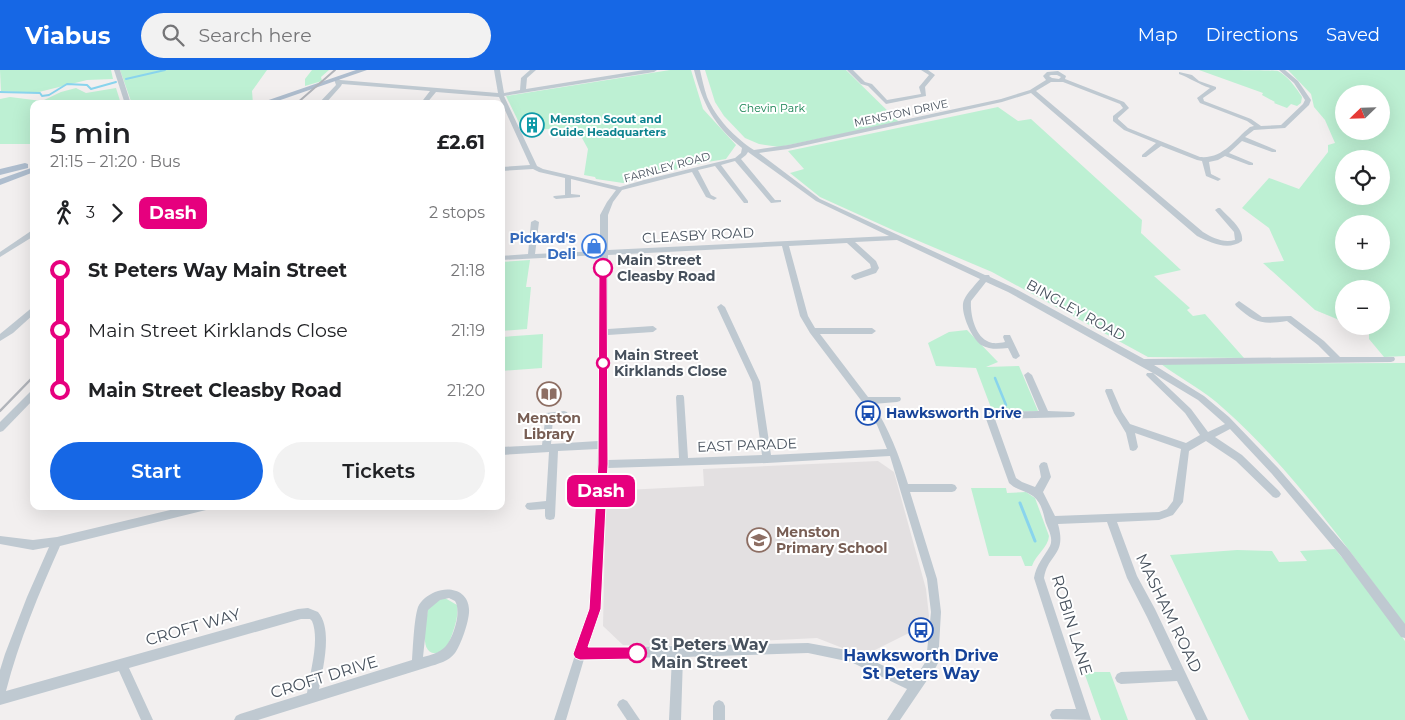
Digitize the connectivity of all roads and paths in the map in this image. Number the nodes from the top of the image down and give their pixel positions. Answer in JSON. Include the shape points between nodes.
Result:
{"nodes":[{"id":1,"x":118,"y":70,"type":"edge"},
{"id":2,"x":364,"y":70,"type":"edge"},
{"id":3,"x":498,"y":70,"type":"edge"},
{"id":4,"x":533,"y":70,"type":"edge"},
{"id":5,"x":654,"y":70,"type":"edge"},
{"id":6,"x":697,"y":70,"type":"edge"},
{"id":7,"x":850,"y":70,"type":"edge"},
{"id":8,"x":924,"y":70,"type":"edge"},
{"id":9,"x":1038,"y":70,"type":"edge"},
{"id":10,"x":1282,"y":70,"type":"edge"},
{"id":11,"x":1047,"y":73,"type":"junction"},
{"id":12,"x":1181,"y":73,"type":"dead end"},
{"id":13,"x":1050,"y":80,"type":"junction"},
{"id":14,"x":1063,"y":80,"type":"junction"},
{"id":15,"x":335,"y":81,"type":"junction"},
{"id":16,"x":434,"y":90,"type":"junction"},
{"id":17,"x":523,"y":91,"type":"junction"},
{"id":18,"x":1032,"y":91,"type":"junction"},
{"id":19,"x":500,"y":96,"type":"junction"},
{"id":20,"x":127,"y":100,"type":"edge"},
{"id":21,"x":273,"y":100,"type":"edge"},
{"id":22,"x":325,"y":100,"type":"edge"},
{"id":23,"x":426,"y":100,"type":"edge"},
{"id":24,"x":502,"y":100,"type":"edge"},
{"id":25,"x":505,"y":106,"type":"edge"},
{"id":26,"x":1259,"y":127,"type":"junction"},
{"id":27,"x":1241,"y":138,"type":"junction"},
{"id":28,"x":1160,"y":143,"type":"junction"},
{"id":29,"x":744,"y":149,"type":"junction"},
{"id":30,"x":1274,"y":151,"type":"dead end"},
{"id":31,"x":753,"y":152,"type":"junction"},
{"id":32,"x":1224,"y":154,"type":"junction"},
{"id":33,"x":1144,"y":156,"type":"dead end"},
{"id":34,"x":737,"y":159,"type":"junction"},
{"id":35,"x":1205,"y":160,"type":"junction"},
{"id":36,"x":717,"y":164,"type":"junction"},
{"id":37,"x":1251,"y":164,"type":"dead end"},
{"id":38,"x":30,"y":165,"type":"edge"},
{"id":39,"x":534,"y":167,"type":"junction"},
{"id":40,"x":505,"y":168,"type":"edge"},
{"id":41,"x":694,"y":169,"type":"junction"},
{"id":42,"x":30,"y":171,"type":"edge"},
{"id":43,"x":0,"y":172,"type":"edge"},
{"id":44,"x":568,"y":176,"type":"junction"},
{"id":45,"x":1218,"y":179,"type":"dead end"},
{"id":46,"x":0,"y":182,"type":"edge"},
{"id":47,"x":620,"y":189,"type":"junction"},
{"id":48,"x":568,"y":196,"type":"junction"},
{"id":49,"x":578,"y":196,"type":"dead end"},
{"id":50,"x":556,"y":197,"type":"dead end"},
{"id":51,"x":714,"y":198,"type":"dead end"},
{"id":52,"x":779,"y":200,"type":"dead end"},
{"id":53,"x":746,"y":202,"type":"dead end"},
{"id":54,"x":1218,"y":210,"type":"dead end"},
{"id":55,"x":536,"y":222,"type":"dead end"},
{"id":56,"x":30,"y":236,"type":"edge"},
{"id":57,"x":896,"y":238,"type":"junction"},
{"id":58,"x":848,"y":240,"type":"junction"},
{"id":59,"x":785,"y":243,"type":"junction"},
{"id":60,"x":603,"y":253,"type":"junction"},
{"id":61,"x":0,"y":255,"type":"edge"},
{"id":62,"x":531,"y":256,"type":"junction"},
{"id":63,"x":505,"y":258,"type":"edge"},
{"id":64,"x":855,"y":277,"type":"dead end"},
{"id":65,"x":986,"y":277,"type":"junction"},
{"id":66,"x":1239,"y":304,"type":"dead end"},
{"id":67,"x":721,"y":307,"type":"dead end"},
{"id":68,"x":30,"y":313,"type":"edge"},
{"id":69,"x":653,"y":329,"type":"dead end"},
{"id":70,"x":813,"y":331,"type":"junction"},
{"id":71,"x":872,"y":331,"type":"dead end"},
{"id":72,"x":604,"y":332,"type":"junction"},
{"id":73,"x":0,"y":338,"type":"edge"},
{"id":74,"x":1016,"y":356,"type":"dead end"},
{"id":75,"x":1392,"y":359,"type":"dead end"},
{"id":76,"x":1338,"y":360,"type":"junction"},
{"id":77,"x":1142,"y":362,"type":"junction"},
{"id":78,"x":1028,"y":375,"type":"dead end"},
{"id":79,"x":1150,"y":375,"type":"dead end"},
{"id":80,"x":1109,"y":391,"type":"dead end"},
{"id":81,"x":30,"y":397,"type":"edge"},
{"id":82,"x":680,"y":397,"type":"dead end"},
{"id":83,"x":897,"y":399,"type":"dead end"},
{"id":84,"x":866,"y":401,"type":"junction"},
{"id":85,"x":564,"y":414,"type":"dead end"},
{"id":86,"x":1071,"y":414,"type":"dead end"},
{"id":87,"x":1045,"y":415,"type":"junction"},
{"id":88,"x":1231,"y":425,"type":"junction"},
{"id":89,"x":1128,"y":427,"type":"junction"},
{"id":90,"x":0,"y":428,"type":"edge"},
{"id":91,"x":1206,"y":436,"type":"junction"},
{"id":92,"x":602,"y":445,"type":"junction"},
{"id":93,"x":1132,"y":446,"type":"dead end"},
{"id":94,"x":1187,"y":447,"type":"junction"},
{"id":95,"x":550,"y":448,"type":"junction"},
{"id":96,"x":505,"y":451,"type":"edge"},
{"id":97,"x":893,"y":452,"type":"junction"},
{"id":98,"x":766,"y":459,"type":"junction"},
{"id":99,"x":684,"y":462,"type":"junction"},
{"id":100,"x":603,"y":464,"type":"junction"},
{"id":101,"x":1044,"y":466,"type":"dead end"},
{"id":102,"x":905,"y":488,"type":"junction"},
{"id":103,"x":952,"y":488,"type":"dead end"},
{"id":104,"x":1037,"y":493,"type":"junction"},
{"id":105,"x":1276,"y":494,"type":"dead end"},
{"id":106,"x":530,"y":506,"type":"dead end"},
{"id":107,"x":174,"y":510,"type":"edge"},
{"id":108,"x":1110,"y":517,"type":"junction"},
{"id":109,"x":1050,"y":520,"type":"junction"},
{"id":110,"x":0,"y":540,"type":"edge"},
{"id":111,"x":57,"y":542,"type":"junction"},
{"id":112,"x":1405,"y":633,"type":"edge"},
{"id":113,"x":678,"y":652,"type":"junction"},
{"id":114,"x":580,"y":654,"type":"junction"},
{"id":115,"x":417,"y":664,"type":"junction"},
{"id":116,"x":122,"y":665,"type":"junction"},
{"id":117,"x":1180,"y":675,"type":"junction"},
{"id":118,"x":1121,"y":678,"type":"dead end"},
{"id":119,"x":916,"y":687,"type":"junction"},
{"id":120,"x":0,"y":692,"type":"edge"},
{"id":121,"x":312,"y":698,"type":"junction"},
{"id":122,"x":0,"y":699,"type":"edge"},
{"id":123,"x":623,"y":705,"type":"dead end"},
{"id":124,"x":718,"y":706,"type":"dead end"},
{"id":125,"x":1056,"y":716,"type":"dead end"},
{"id":126,"x":1084,"y":717,"type":"edge"},
{"id":127,"x":146,"y":720,"type":"edge"},
{"id":128,"x":240,"y":720,"type":"edge"},
{"id":129,"x":560,"y":720,"type":"edge"},
{"id":130,"x":634,"y":720,"type":"edge"},
{"id":131,"x":675,"y":720,"type":"edge"},
{"id":132,"x":719,"y":720,"type":"edge"},
{"id":133,"x":893,"y":720,"type":"edge"},
{"id":134,"x":1202,"y":720,"type":"edge"}],
"edges":[{"from":1,"to":20,"type":"street"},
{"from":2,"to":15,"type":"main road"},
{"from":3,"to":19,"type":"street"},
{"from":4,"to":17,"type":"street","via":[[524,78]]},
{"from":5,"to":17,"type":"street"},
{"from":6,"to":29,"type":"street","via":[[708,104]]},
{"from":7,"to":8,"type":"street","via":[[886,102],[924,95],[922,87],[932,75]]},
{"from":9,"to":11,"type":"street"},
{"from":10,"to":26,"type":"street","via":[[1300,87],[1308,100],[1306,105],[1283,127]]},
{"from":11,"to":13,"type":"street"},
{"from":11,"to":14,"type":"street","via":[[1061,74]]},
{"from":12,"to":26,"type":"street","via":[[1214,88],[1200,98],[1202,102]]},
{"from":13,"to":14,"type":"street"},
{"from":13,"to":18,"type":"street","name":"MENSTON DRIVE"},
{"from":14,"to":28,"type":"street","via":[[1122,103],[1126,108],[1115,117],[1116,123]]},
{"from":15,"to":16,"type":"street"},
{"from":15,"to":21,"type":"main road"},
{"from":15,"to":22,"type":"street","via":[[339,85]]},
{"from":16,"to":19,"type":"street"},
{"from":16,"to":23,"type":"street"},
{"from":17,"to":19,"type":"street"},
{"from":18,"to":31,"type":"street","name":"MENSTON DRIVE","via":[[976,107]]},
{"from":18,"to":54,"type":"street","via":[[1208,239],[1224,244],[1238,241],[1237,231]]},
{"from":19,"to":24,"type":"street"},
{"from":25,"to":39,"type":"street"},
{"from":26,"to":27,"type":"street","via":[[1252,128]]},
{"from":27,"to":30,"type":"street"},
{"from":27,"to":32,"type":"street"},
{"from":28,"to":33,"type":"street"},
{"from":28,"to":35,"type":"street"},
{"from":29,"to":31,"type":"street","name":"BINGLEY ROAD"},
{"from":29,"to":34,"type":"street","via":[[744,154]]},
{"from":31,"to":57,"type":"street","name":"BINGLEY ROAD","via":[[818,200]]},
{"from":32,"to":35,"type":"street","via":[[1217,159]]},
{"from":32,"to":37,"type":"street"},
{"from":34,"to":36,"type":"street","name":"FARNLEY ROAD"},
{"from":34,"to":52,"type":"street","via":[[773,202]]},
{"from":35,"to":45,"type":"street","via":[[1208,175]]},
{"from":36,"to":41,"type":"street","name":"FARNLEY ROAD"},
{"from":36,"to":53,"type":"street"},
{"from":38,"to":43,"type":"main road"},
{"from":39,"to":40,"type":"street","name":"FARNLEY ROAD"},
{"from":39,"to":44,"type":"street","name":"FARNLEY ROAD"},
{"from":41,"to":47,"type":"street","name":"FARNLEY ROAD"},
{"from":41,"to":51,"type":"street","via":[[708,196]]},
{"from":42,"to":46,"type":"main road"},
{"from":44,"to":47,"type":"street","name":"FARNLEY ROAD"},
{"from":44,"to":48,"type":"street"},
{"from":47,"to":60,"type":"street","via":[[604,215]]},
{"from":48,"to":49,"type":"street"},
{"from":48,"to":50,"type":"street"},
{"from":55,"to":62,"type":"street"},
{"from":56,"to":61,"type":"street"},
{"from":57,"to":58,"type":"street","name":"CLEASBY ROAD"},
{"from":57,"to":65,"type":"street","name":"BINGLEY ROAD"},
{"from":58,"to":59,"type":"street","name":"CLEASBY ROAD"},
{"from":58,"to":64,"type":"street","via":[[875,268]]},
{"from":59,"to":60,"type":"street","name":"CLEASBY ROAD"},
{"from":59,"to":70,"type":"street","via":[[804,316]]},
{"from":60,"to":62,"type":"street","name":"CLEASBY ROAD"},
{"from":60,"to":72,"type":"street"},
{"from":62,"to":63,"type":"street","name":"CLEASBY ROAD"},
{"from":65,"to":74,"type":"street","via":[[966,301],[968,312],[982,342],[990,346],[1009,341]]},
{"from":65,"to":77,"type":"street","name":"BINGLEY ROAD"},
{"from":66,"to":76,"type":"street","via":[[1263,322],[1288,318]]},
{"from":67,"to":98,"type":"street","via":[[756,382]]},
{"from":68,"to":73,"type":"street"},
{"from":69,"to":72,"type":"street"},
{"from":70,"to":71,"type":"street"},
{"from":70,"to":84,"type":"street"},
{"from":72,"to":92,"type":"street"},
{"from":75,"to":76,"type":"street"},
{"from":76,"to":77,"type":"street"},
{"from":77,"to":88,"type":"street","name":"BINGLEY ROAD","via":[[1186,387]]},
{"from":78,"to":87,"type":"street"},
{"from":79,"to":91,"type":"street","via":[[1188,411]]},
{"from":80,"to":89,"type":"street"},
{"from":81,"to":90,"type":"street"},
{"from":82,"to":99,"type":"street"},
{"from":83,"to":84,"type":"street"},
{"from":84,"to":97,"type":"street"},
{"from":85,"to":95,"type":"street","via":[[549,415]]},
{"from":86,"to":87,"type":"street"},
{"from":87,"to":104,"type":"street","via":[[989,416],[1012,480],[1019,487]]},
{"from":88,"to":91,"type":"street"},
{"from":88,"to":112,"type":"street","name":"BINGLEY ROAD","via":[[1275,470],[1345,553]]},
{"from":89,"to":93,"type":"street"},
{"from":89,"to":94,"type":"street"},
{"from":91,"to":94,"type":"street"},
{"from":91,"to":105,"type":"street","via":[[1239,458]]},
{"from":92,"to":95,"type":"street"},
{"from":92,"to":100,"type":"street"},
{"from":94,"to":108,"type":"street","via":[[1180,498],[1170,512],[1159,516]]},
{"from":95,"to":96,"type":"street"},
{"from":95,"to":106,"type":"street","via":[[550,510]]},
{"from":97,"to":98,"type":"street","name":"EAST PARADE"},
{"from":97,"to":102,"type":"street"},
{"from":98,"to":99,"type":"street","name":"EAST PARADE"},
{"from":99,"to":100,"type":"street","name":"EAST PARADE"},
{"from":100,"to":114,"type":"street","via":[[595,609]]},
{"from":101,"to":104,"type":"street","via":[[1046,477]]},
{"from":102,"to":103,"type":"street"},
{"from":102,"to":119,"type":"street","via":[[932,579],[936,612],[932,662]]},
{"from":104,"to":109,"type":"street","name":"ROBIN LANE","via":[[1043,499]]},
{"from":107,"to":111,"type":"street"},
{"from":108,"to":109,"type":"street"},
{"from":108,"to":117,"type":"street","name":"MASHAM ROAD","via":[[1132,578]]},
{"from":109,"to":126,"type":"street","name":"ROBIN LANE","via":[[1057,540],[1040,570],[1039,578]]},
{"from":110,"to":111,"type":"street","via":[[33,545]]},
{"from":111,"to":120,"type":"street","via":[[7,662]]},
{"from":113,"to":114,"type":"street"},
{"from":113,"to":119,"type":"street","via":[[808,648],[852,657]]},
{"from":113,"to":131,"type":"street"},
{"from":114,"to":129,"type":"street"},
{"from":115,"to":115,"type":"street","name":"CROFT DRIVE","via":[[443,655],[453,647],[464,611],[463,604],[454,595],[435,596],[426,602]]},
{"from":115,"to":121,"type":"street","name":"CROFT DRIVE"},
{"from":116,"to":121,"type":"street","name":"CROFT WAY","via":[[308,613],[316,616],[320,624]]},
{"from":116,"to":122,"type":"street","name":"CROFT WAY"},
{"from":116,"to":127,"type":"street"},
{"from":117,"to":118,"type":"street"},
{"from":117,"to":134,"type":"street","name":"MASHAM ROAD"},
{"from":119,"to":133,"type":"street"},
{"from":121,"to":128,"type":"street","name":"CROFT DRIVE"},
{"from":123,"to":130,"type":"street"},
{"from":124,"to":132,"type":"street"},
{"from":125,"to":126,"type":"street","name":"ROBIN LANE"}]}
